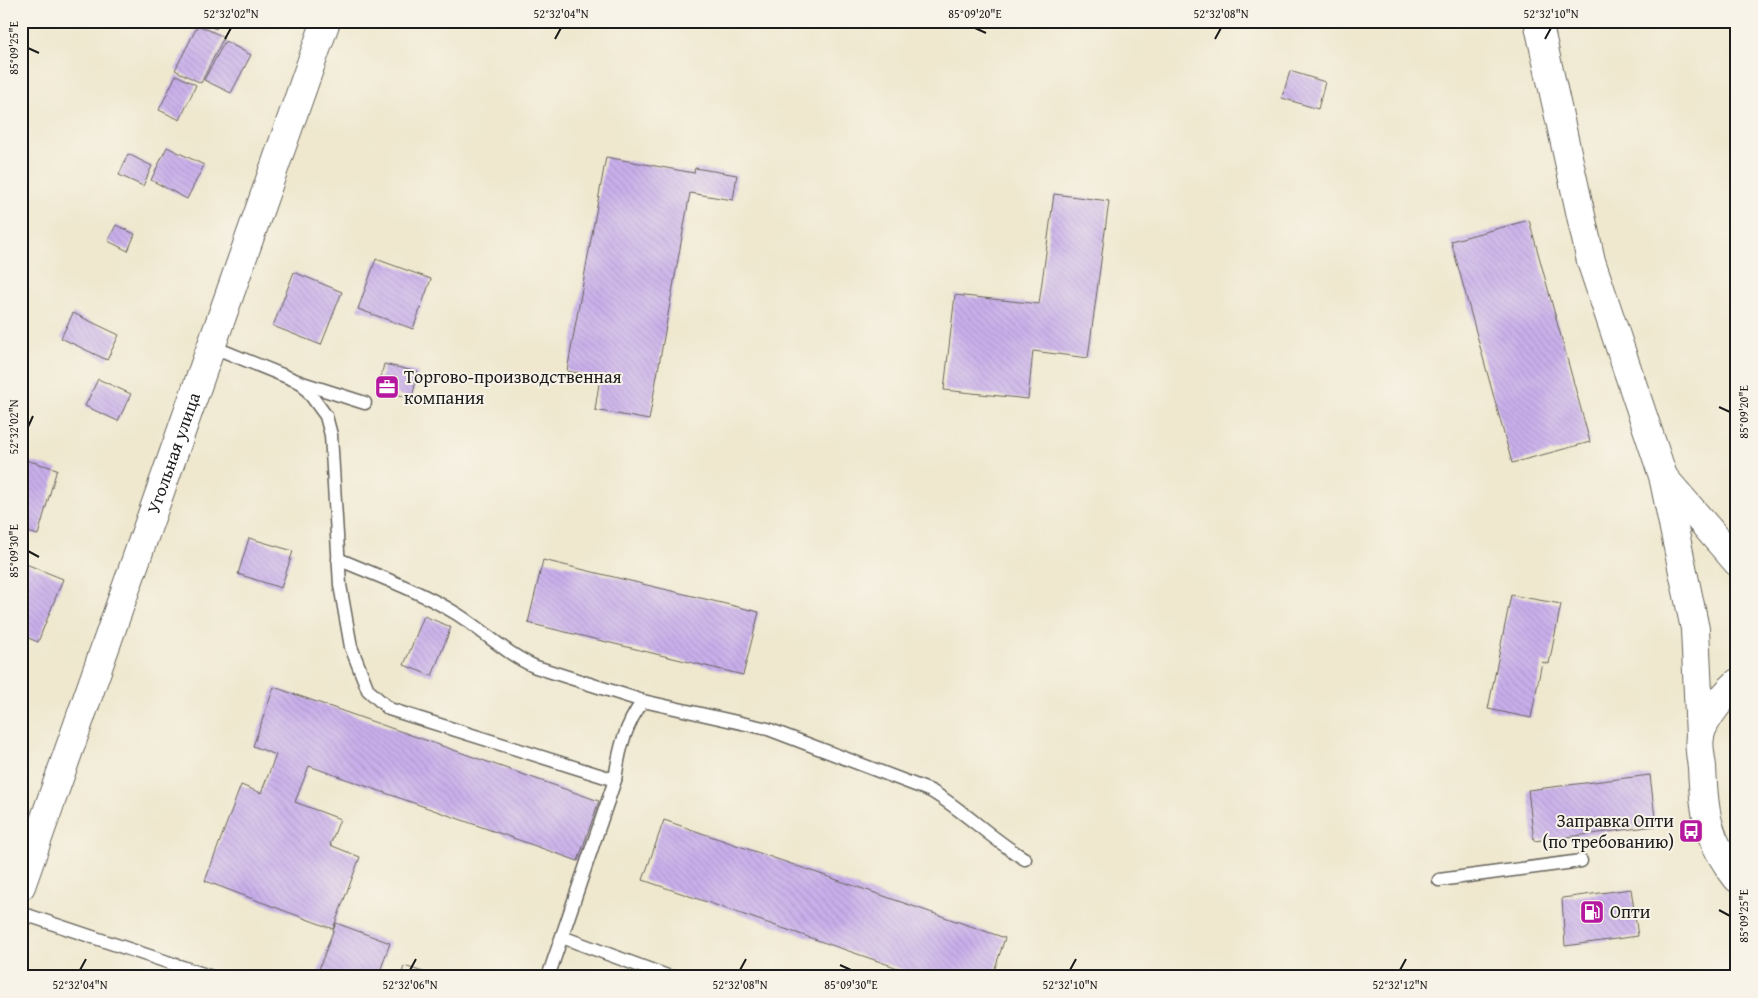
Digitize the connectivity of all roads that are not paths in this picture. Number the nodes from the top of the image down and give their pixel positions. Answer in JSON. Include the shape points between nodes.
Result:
{"nodes":[{"id":1,"x":326,"y":21,"type":"edge"},
{"id":2,"x":1538,"y":21,"type":"edge"},
{"id":3,"x":211,"y":346,"type":"junction"},
{"id":4,"x":302,"y":383,"type":"junction"},
{"id":5,"x":364,"y":403,"type":"dead end"},
{"id":6,"x":1663,"y":476,"type":"junction"},
{"id":7,"x":338,"y":559,"type":"junction"},
{"id":8,"x":1737,"y":562,"type":"edge"},
{"id":9,"x":1737,"y":683,"type":"edge"},
{"id":10,"x":643,"y":701,"type":"junction"},
{"id":11,"x":1700,"y":736,"type":"junction"},
{"id":12,"x":615,"y":780,"type":"junction"},
{"id":13,"x":1025,"y":859,"type":"dead end"},
{"id":14,"x":1581,"y":861,"type":"dead end"},
{"id":15,"x":1737,"y":878,"type":"edge"},
{"id":16,"x":1439,"y":880,"type":"dead end"},
{"id":17,"x":21,"y":886,"type":"edge"},
{"id":18,"x":21,"y":913,"type":"edge"},
{"id":19,"x":562,"y":937,"type":"junction"},
{"id":20,"x":212,"y":977,"type":"edge"},
{"id":21,"x":548,"y":977,"type":"edge"},
{"id":22,"x":670,"y":977,"type":"edge"}],
"edges":[{"from":1,"to":3,"type":"main road","name":"Угольная улица"},
{"from":2,"to":6,"type":"main road","via":[[1591,260]]},
{"from":3,"to":4,"type":"lane"},
{"from":3,"to":17,"type":"main road","name":"Угольная улица"},
{"from":4,"to":5,"type":"lane"},
{"from":4,"to":7,"type":"lane","via":[[326,416],[331,435]]},
{"from":6,"to":8,"type":"main road"},
{"from":6,"to":11,"type":"main road","via":[[1695,629]]},
{"from":7,"to":10,"type":"lane","via":[[456,613],[519,660]]},
{"from":7,"to":12,"type":"lane","via":[[351,647],[368,690],[389,709]]},
{"from":9,"to":11,"type":"main road","via":[[1721,698]]},
{"from":10,"to":12,"type":"lane","via":[[626,731]]},
{"from":10,"to":13,"type":"lane","via":[[768,729],[932,791],[952,803],[997,842]]},
{"from":11,"to":15,"type":"main road","via":[[1709,829],[1719,855]]},
{"from":12,"to":19,"type":"lane"},
{"from":14,"to":16,"type":"lane"},
{"from":18,"to":20,"type":"lane"},
{"from":19,"to":21,"type":"lane"},
{"from":19,"to":22,"type":"lane"}]}
